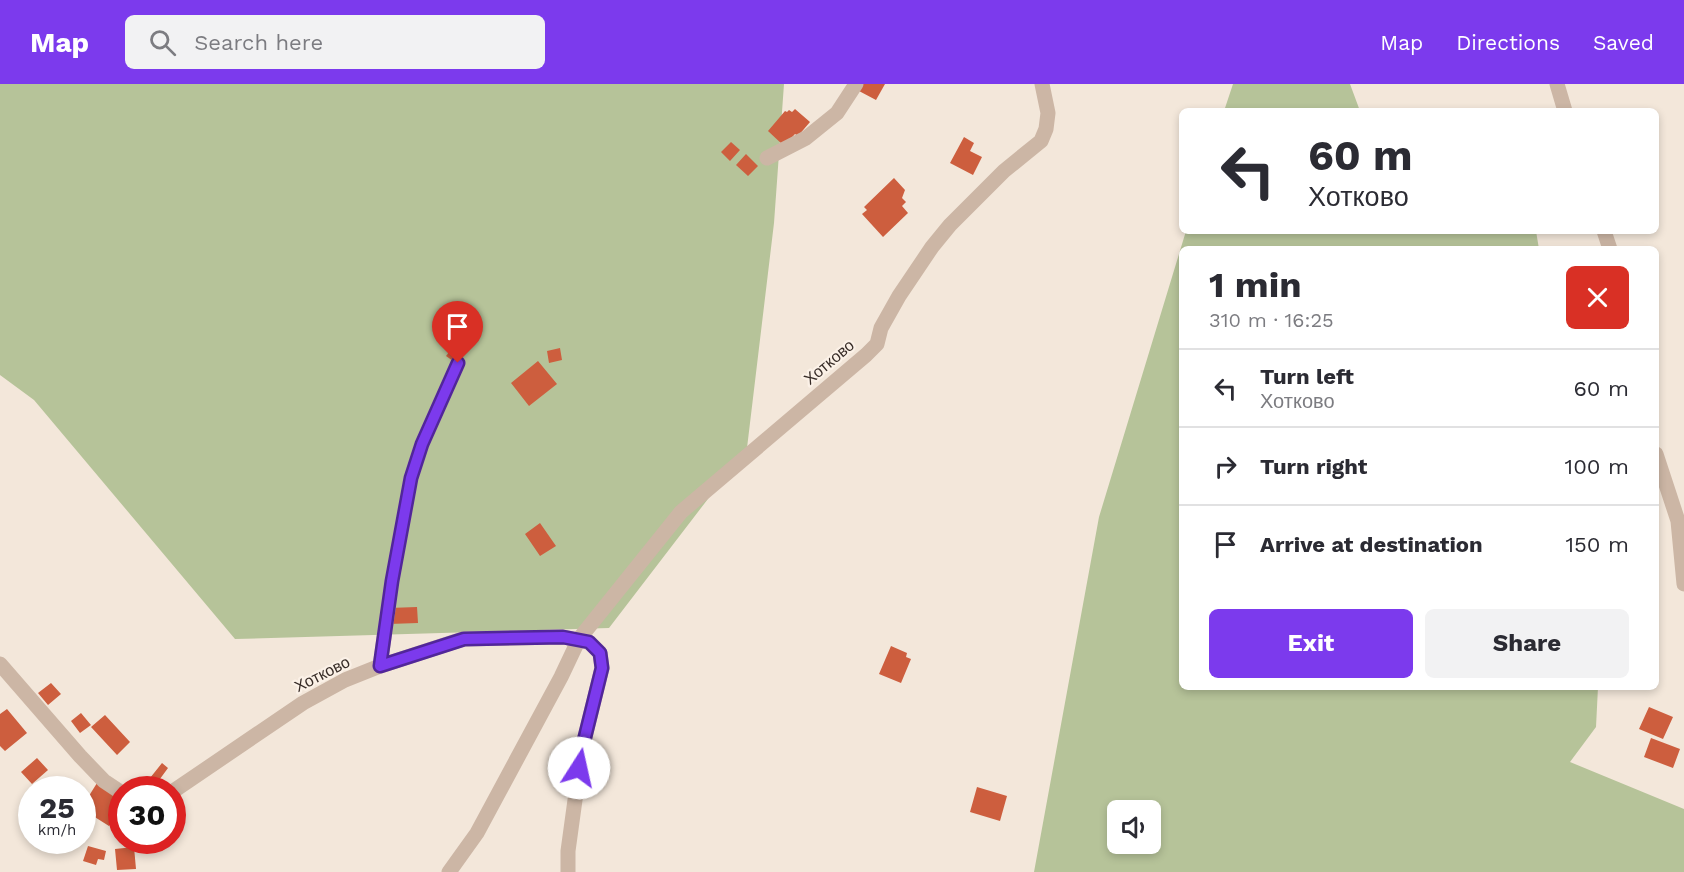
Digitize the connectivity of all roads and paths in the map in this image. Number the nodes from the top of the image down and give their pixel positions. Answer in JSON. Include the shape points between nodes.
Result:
{"nodes":[{"id":1,"x":856,"y":84,"type":"edge"},
{"id":2,"x":1042,"y":84,"type":"edge"},
{"id":3,"x":1557,"y":84,"type":"edge"},
{"id":4,"x":1563,"y":108,"type":"edge"},
{"id":5,"x":767,"y":158,"type":"dead end"},
{"id":6,"x":458,"y":363,"type":"dead end"},
{"id":7,"x":1659,"y":463,"type":"edge"},
{"id":8,"x":1684,"y":584,"type":"edge"},
{"id":9,"x":579,"y":639,"type":"junction"},
{"id":10,"x":0,"y":664,"type":"edge"},
{"id":11,"x":380,"y":666,"type":"junction"},
{"id":12,"x":186,"y":782,"type":"edge"},
{"id":13,"x":108,"y":784,"type":"edge"},
{"id":14,"x":449,"y":872,"type":"edge"},
{"id":15,"x":567,"y":872,"type":"edge"}],
"edges":[{"from":1,"to":5,"type":"street","via":[[837,113],[806,138]]},
{"from":2,"to":9,"type":"street","name":"Хотково","via":[[1048,113],[1041,141],[1004,171],[950,225],[899,296],[876,344],[681,512]]},
{"from":3,"to":4,"type":"street"},
{"from":6,"to":11,"type":"street","via":[[411,478]]},
{"from":7,"to":8,"type":"street","via":[[1678,521]]},
{"from":9,"to":11,"type":"street","name":"Хотково","via":[[464,639]]},
{"from":9,"to":14,"type":"street","name":"Хотково","via":[[477,833]]},
{"from":9,"to":15,"type":"street","via":[[589,642],[600,653],[602,668],[582,749]]},
{"from":10,"to":13,"type":"street"},
{"from":11,"to":12,"type":"street","name":"Хотково","via":[[303,703]]}]}
